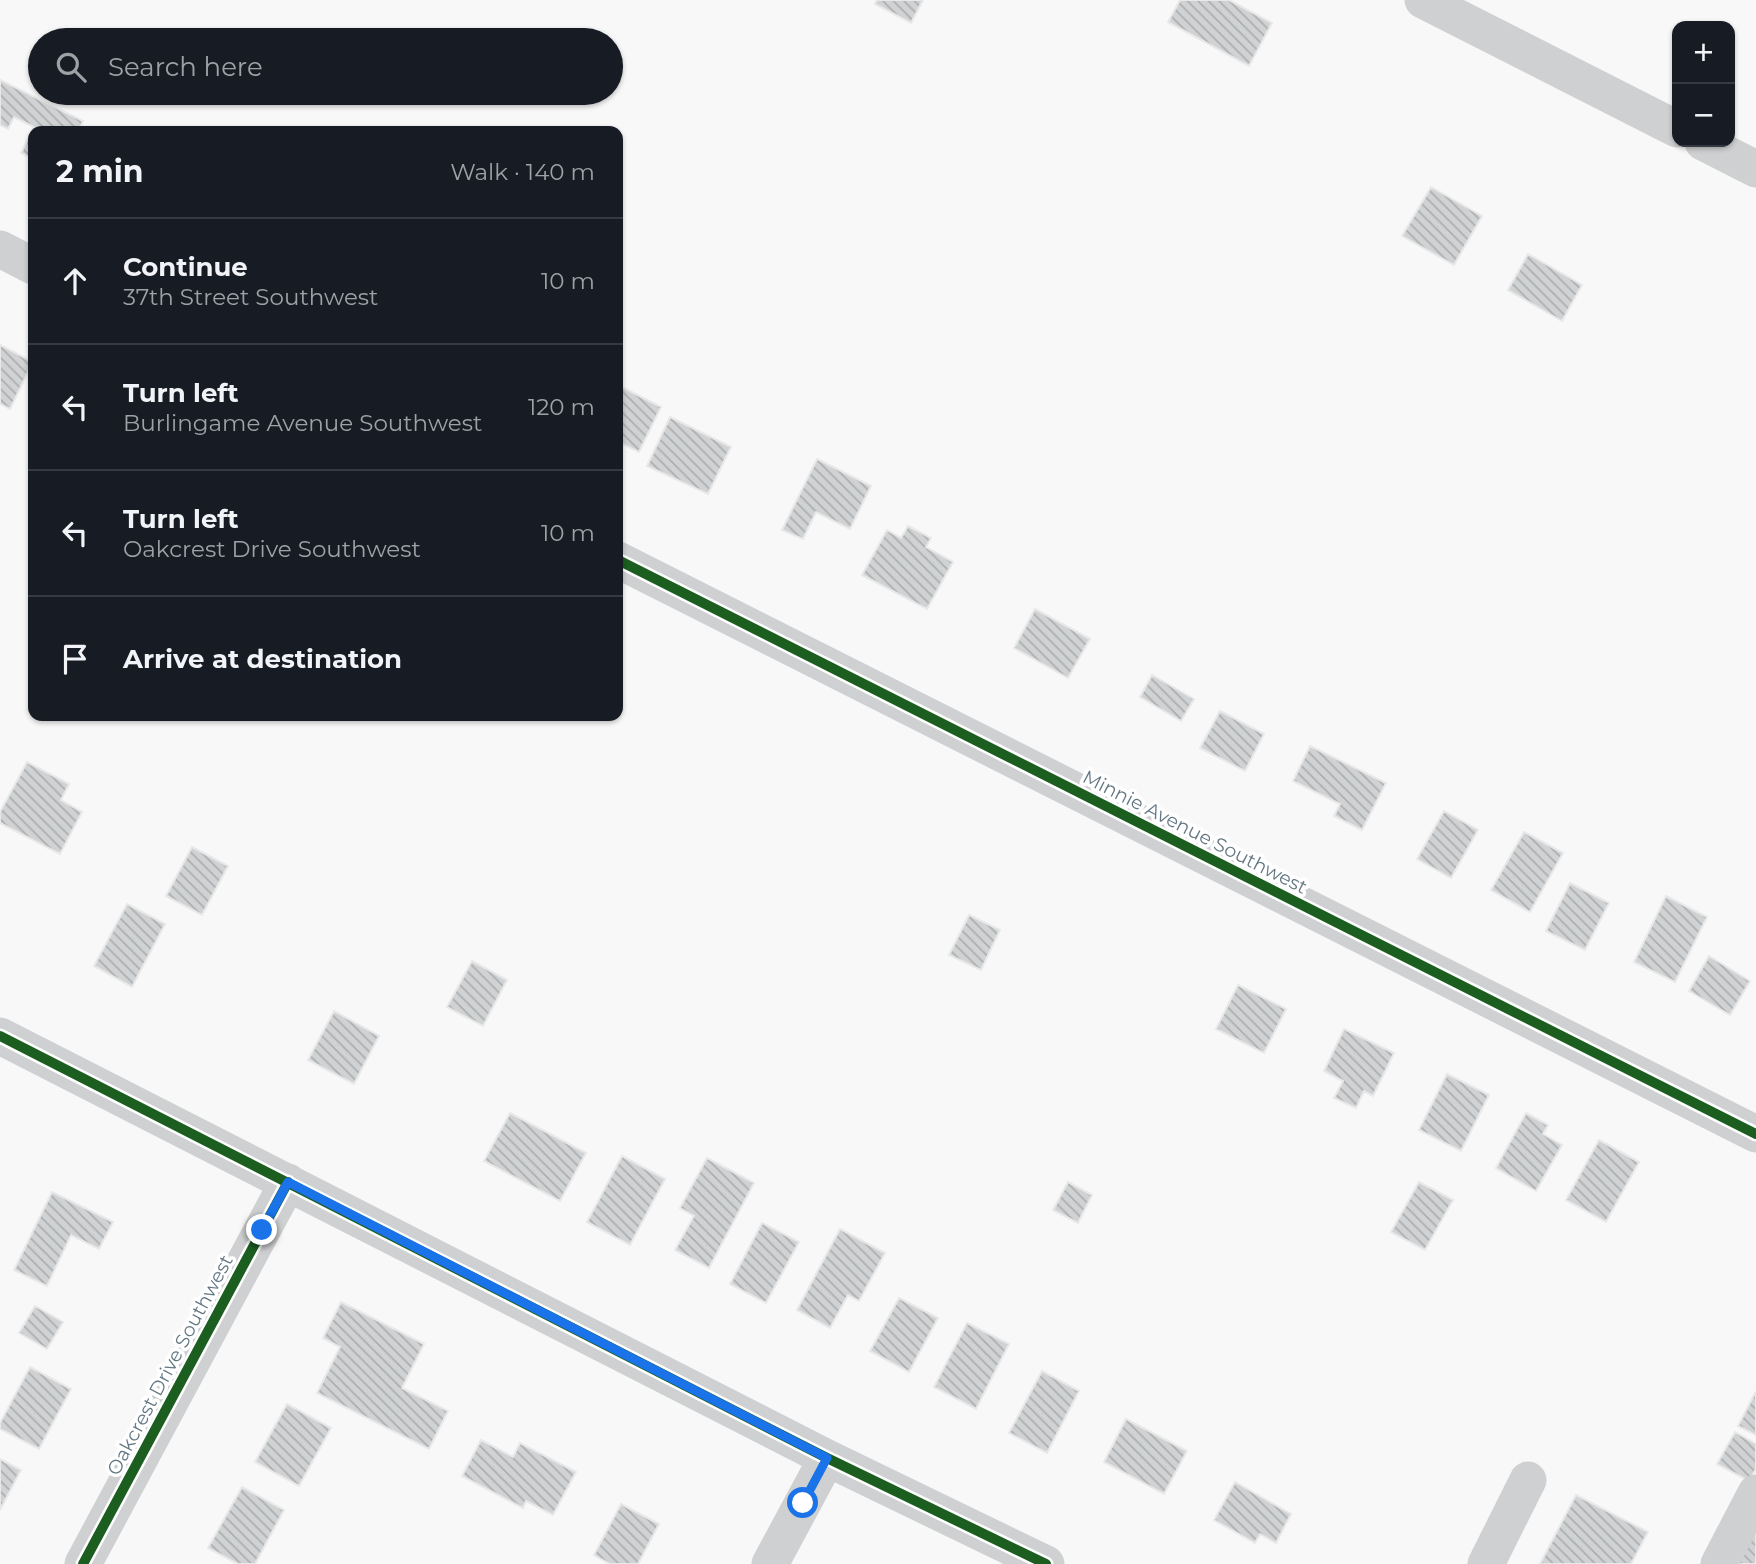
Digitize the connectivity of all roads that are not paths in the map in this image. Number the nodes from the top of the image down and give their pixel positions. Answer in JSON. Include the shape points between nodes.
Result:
{"nodes":[{"id":1,"x":1423,"y":0,"type":"edge"},
{"id":2,"x":1672,"y":126,"type":"edge"},
{"id":3,"x":1713,"y":147,"type":"edge"},
{"id":4,"x":1756,"y":169,"type":"edge"},
{"id":5,"x":0,"y":249,"type":"edge"},
{"id":6,"x":28,"y":263,"type":"edge"},
{"id":7,"x":623,"y":563,"type":"edge"},
{"id":8,"x":0,"y":1036,"type":"edge"},
{"id":9,"x":1756,"y":1134,"type":"edge"},
{"id":10,"x":288,"y":1182,"type":"junction"},
{"id":11,"x":827,"y":1458,"type":"junction"},
{"id":12,"x":1528,"y":1480,"type":"dead end"},
{"id":13,"x":1756,"y":1493,"type":"edge"},
{"id":14,"x":83,"y":1564,"type":"edge"},
{"id":15,"x":771,"y":1564,"type":"edge"},
{"id":16,"x":1046,"y":1564,"type":"edge"},
{"id":17,"x":1486,"y":1564,"type":"edge"},
{"id":18,"x":1719,"y":1564,"type":"edge"}],
"edges":[{"from":1,"to":2,"type":"street"},
{"from":3,"to":4,"type":"street"},
{"from":5,"to":6,"type":"street"},
{"from":7,"to":9,"type":"street","name":"Minnie Avenue Southwest"},
{"from":8,"to":10,"type":"street"},
{"from":10,"to":11,"type":"street"},
{"from":10,"to":14,"type":"street","name":"Oakcrest Drive Southwest"},
{"from":11,"to":15,"type":"street"},
{"from":11,"to":16,"type":"street"},
{"from":12,"to":17,"type":"street"},
{"from":13,"to":18,"type":"street"}]}
